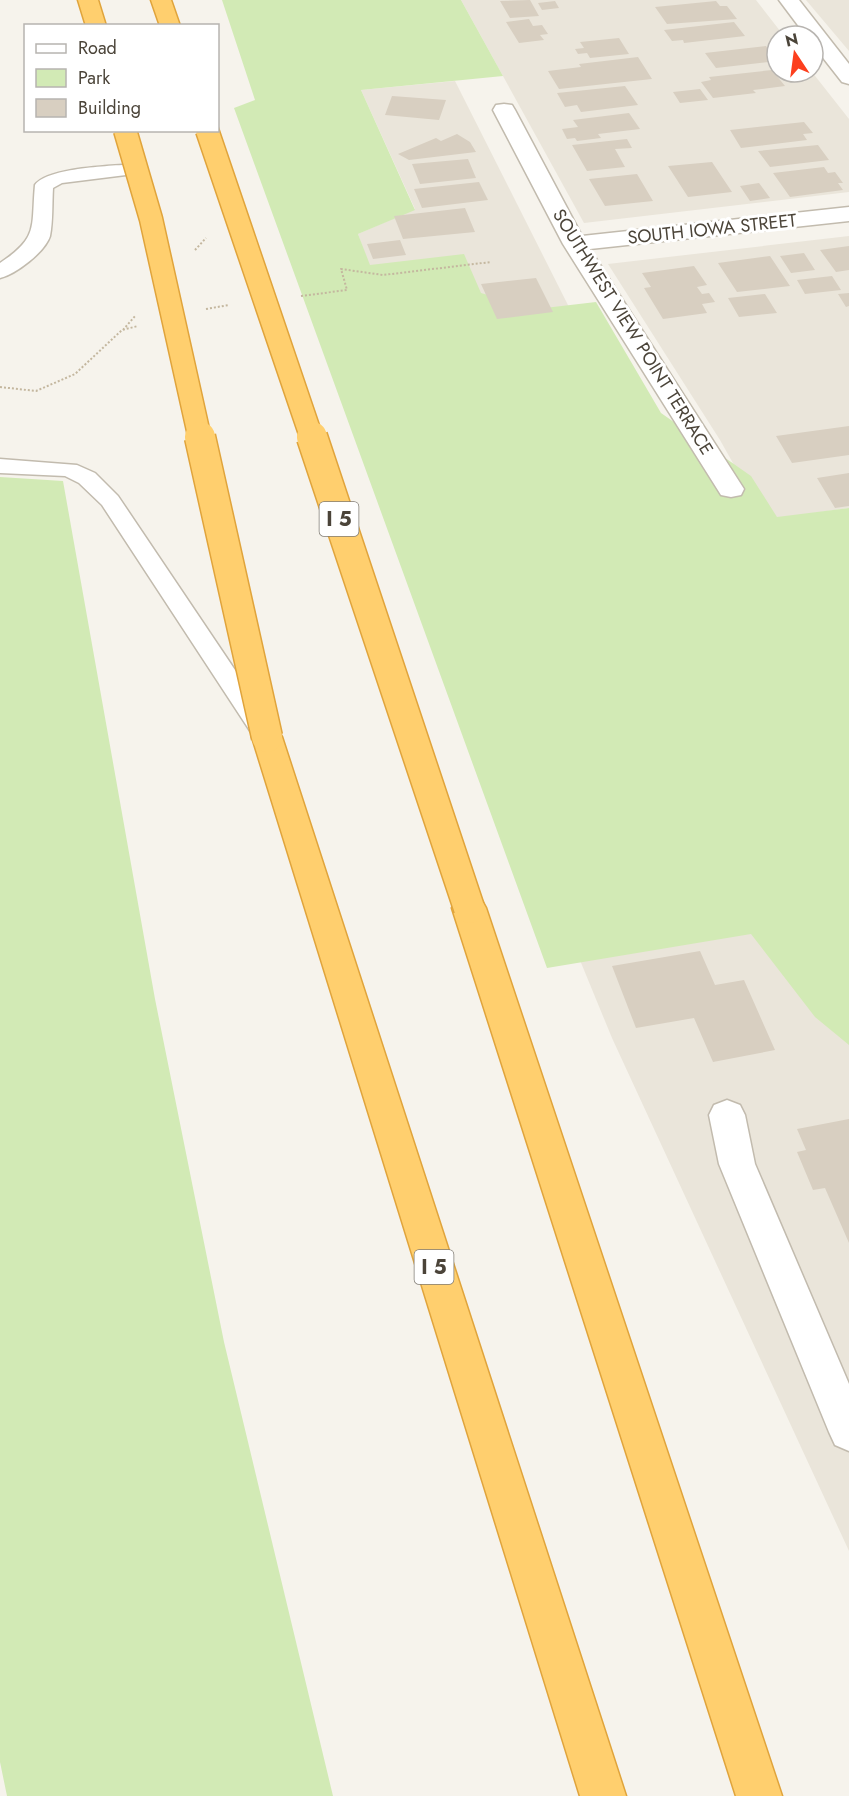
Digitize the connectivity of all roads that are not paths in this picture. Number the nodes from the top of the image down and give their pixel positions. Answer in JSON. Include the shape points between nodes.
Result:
{"nodes":[{"id":1,"x":88,"y":0,"type":"edge"},
{"id":2,"x":160,"y":0,"type":"edge"},
{"id":3,"x":789,"y":0,"type":"edge"},
{"id":4,"x":95,"y":24,"type":"edge"},
{"id":5,"x":169,"y":24,"type":"edge"},
{"id":6,"x":849,"y":78,"type":"edge"},
{"id":7,"x":504,"y":110,"type":"dead end"},
{"id":8,"x":126,"y":132,"type":"edge"},
{"id":9,"x":208,"y":132,"type":"edge"},
{"id":10,"x":136,"y":169,"type":"junction"},
{"id":11,"x":849,"y":214,"type":"edge"},
{"id":12,"x":575,"y":244,"type":"junction"},
{"id":13,"x":0,"y":273,"type":"edge"},
{"id":14,"x":0,"y":466,"type":"edge"},
{"id":15,"x":731,"y":489,"type":"dead end"},
{"id":16,"x":267,"y":737,"type":"junction"},
{"id":17,"x":727,"y":1115,"type":"dead end"},
{"id":18,"x":849,"y":1432,"type":"edge"},
{"id":19,"x":603,"y":1796,"type":"edge"},
{"id":20,"x":759,"y":1796,"type":"edge"}],
"edges":[{"from":1,"to":4,"type":"highway"},
{"from":2,"to":5,"type":"highway"},
{"from":3,"to":6,"type":"street"},
{"from":7,"to":12,"type":"street","name":"SOUTHWEST VIEW POINT TERRACE"},
{"from":8,"to":10,"type":"highway","number":"I 5","bridge":true},
{"from":9,"to":20,"type":"highway","number":"I 5","bridge":true,"via":[[469,908]]},
{"from":10,"to":13,"type":"lane","via":[[58,178],[44,185],[40,237],[27,254]]},
{"from":10,"to":16,"type":"highway","number":"I 5","bridge":true,"via":[[151,219]]},
{"from":11,"to":12,"type":"street","name":"SOUTH IOWA STREET"},
{"from":12,"to":15,"type":"street","name":"SOUTHWEST VIEW POINT TERRACE"},
{"from":14,"to":16,"type":"lane","via":[[69,470],[87,478],[110,501]]},
{"from":16,"to":19,"type":"highway","number":"I 5"},
{"from":17,"to":18,"type":"street","via":[[737,1164]]}]}
